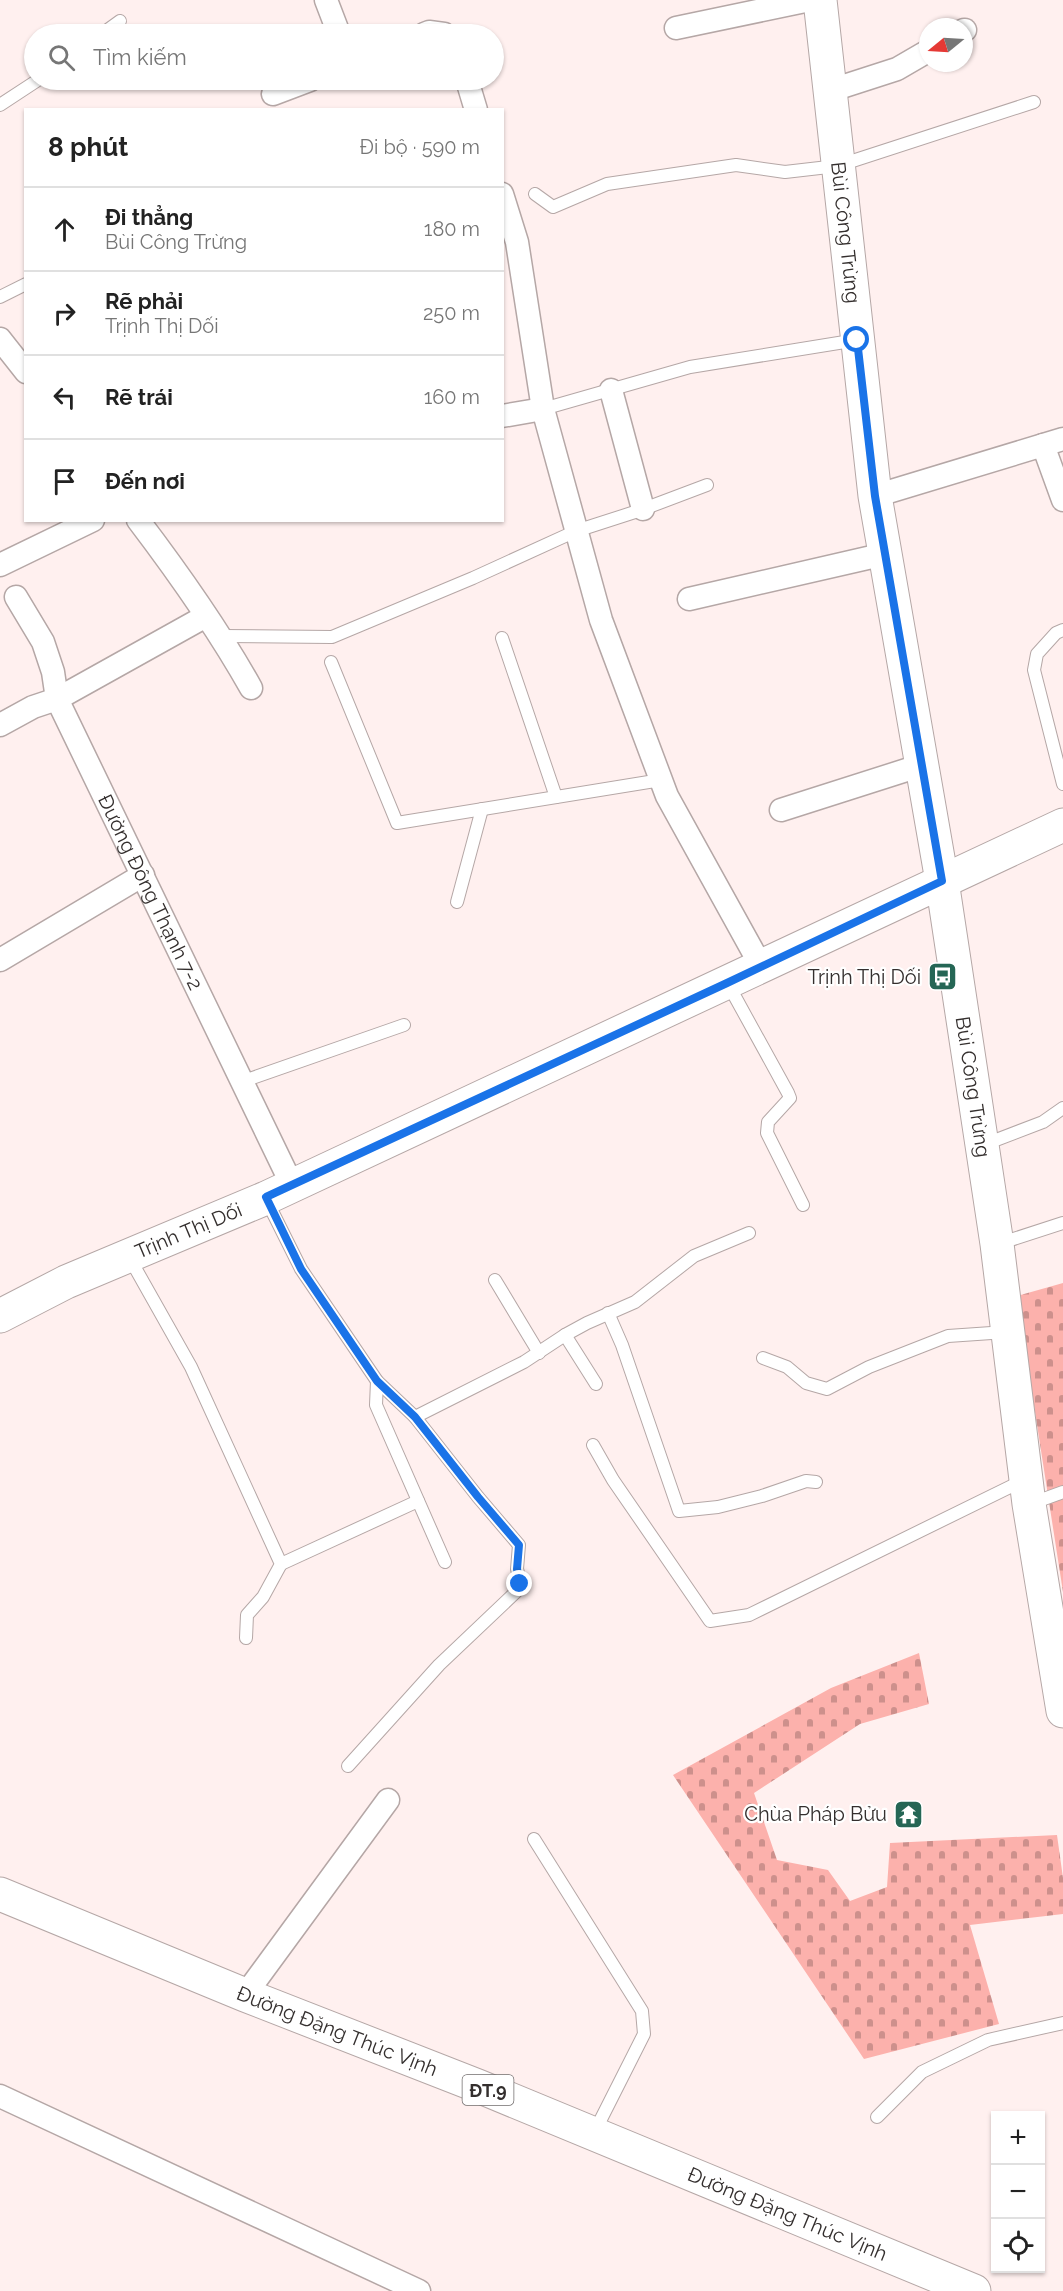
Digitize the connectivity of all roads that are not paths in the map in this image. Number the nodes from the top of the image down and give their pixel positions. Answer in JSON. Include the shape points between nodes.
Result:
{"nodes":[{"id":1,"x":326,"y":0,"type":"edge"},
{"id":2,"x":810,"y":0,"type":"edge"},
{"id":3,"x":820,"y":0,"type":"edge"},
{"id":4,"x":120,"y":21,"type":"dead end"},
{"id":5,"x":116,"y":24,"type":"edge"},
{"id":6,"x":335,"y":24,"type":"edge"},
{"id":7,"x":676,"y":28,"type":"dead end"},
{"id":8,"x":919,"y":56,"type":"edge"},
{"id":9,"x":24,"y":89,"type":"edge"},
{"id":10,"x":284,"y":90,"type":"edge"},
{"id":11,"x":470,"y":90,"type":"edge"},
{"id":12,"x":832,"y":90,"type":"junction"},
{"id":13,"x":273,"y":94,"type":"dead end"},
{"id":14,"x":1034,"y":102,"type":"dead end"},
{"id":15,"x":0,"y":105,"type":"edge"},
{"id":16,"x":475,"y":108,"type":"edge"},
{"id":17,"x":837,"y":166,"type":"junction"},
{"id":18,"x":535,"y":194,"type":"dead end"},
{"id":19,"x":504,"y":200,"type":"edge"},
{"id":20,"x":24,"y":285,"type":"edge"},
{"id":21,"x":0,"y":297,"type":"edge"},
{"id":22,"x":0,"y":339,"type":"edge"},
{"id":23,"x":857,"y":340,"type":"junction"},
{"id":24,"x":24,"y":371,"type":"edge"},
{"id":25,"x":611,"y":390,"type":"junction"},
{"id":26,"x":543,"y":409,"type":"junction"},
{"id":27,"x":504,"y":416,"type":"edge"},
{"id":28,"x":1053,"y":442,"type":"edge"},
{"id":29,"x":707,"y":485,"type":"dead end"},
{"id":30,"x":875,"y":496,"type":"junction"},
{"id":31,"x":1063,"y":500,"type":"edge"},
{"id":32,"x":643,"y":509,"type":"junction"},
{"id":33,"x":89,"y":522,"type":"edge"},
{"id":34,"x":140,"y":522,"type":"edge"},
{"id":35,"x":576,"y":531,"type":"junction"},
{"id":36,"x":885,"y":554,"type":"junction"},
{"id":37,"x":0,"y":565,"type":"edge"},
{"id":38,"x":16,"y":597,"type":"dead end"},
{"id":39,"x":689,"y":598,"type":"dead end"},
{"id":40,"x":206,"y":616,"type":"junction"},
{"id":41,"x":1063,"y":630,"type":"edge"},
{"id":42,"x":222,"y":636,"type":"junction"},
{"id":43,"x":502,"y":638,"type":"dead end"},
{"id":44,"x":331,"y":662,"type":"dead end"},
{"id":45,"x":251,"y":688,"type":"dead end"},
{"id":46,"x":57,"y":699,"type":"junction"},
{"id":47,"x":0,"y":725,"type":"edge"},
{"id":48,"x":922,"y":765,"type":"junction"},
{"id":49,"x":661,"y":780,"type":"junction"},
{"id":50,"x":1063,"y":784,"type":"edge"},
{"id":51,"x":555,"y":797,"type":"junction"},
{"id":52,"x":482,"y":809,"type":"junction"},
{"id":53,"x":782,"y":810,"type":"dead end"},
{"id":54,"x":1063,"y":825,"type":"edge"},
{"id":55,"x":143,"y":875,"type":"junction"},
{"id":56,"x":942,"y":881,"type":"junction"},
{"id":57,"x":457,"y":902,"type":"dead end"},
{"id":58,"x":0,"y":960,"type":"edge"},
{"id":59,"x":761,"y":966,"type":"junction"},
{"id":60,"x":727,"y":983,"type":"junction"},
{"id":61,"x":404,"y":1024,"type":"dead end"},
{"id":62,"x":241,"y":1082,"type":"junction"},
{"id":63,"x":1063,"y":1108,"type":"edge"},
{"id":64,"x":982,"y":1145,"type":"junction"},
{"id":65,"x":279,"y":1191,"type":"junction"},
{"id":66,"x":803,"y":1205,"type":"dead end"},
{"id":67,"x":1063,"y":1223,"type":"edge"},
{"id":68,"x":749,"y":1233,"type":"dead end"},
{"id":69,"x":997,"y":1244,"type":"junction"},
{"id":70,"x":128,"y":1256,"type":"junction"},
{"id":71,"x":495,"y":1280,"type":"dead end"},
{"id":72,"x":2,"y":1311,"type":"edge"},
{"id":73,"x":608,"y":1313,"type":"junction"},
{"id":74,"x":1007,"y":1332,"type":"junction"},
{"id":75,"x":565,"y":1335,"type":"junction"},
{"id":76,"x":539,"y":1353,"type":"junction"},
{"id":77,"x":763,"y":1358,"type":"dead end"},
{"id":78,"x":377,"y":1381,"type":"junction"},
{"id":79,"x":596,"y":1384,"type":"dead end"},
{"id":80,"x":415,"y":1417,"type":"junction"},
{"id":81,"x":593,"y":1445,"type":"dead end"},
{"id":82,"x":816,"y":1482,"type":"dead end"},
{"id":83,"x":1027,"y":1492,"type":"junction"},
{"id":84,"x":1063,"y":1492,"type":"edge"},
{"id":85,"x":418,"y":1501,"type":"junction"},
{"id":86,"x":445,"y":1562,"type":"dead end"},
{"id":87,"x":281,"y":1564,"type":"junction"},
{"id":88,"x":246,"y":1638,"type":"dead end"},
{"id":89,"x":1063,"y":1711,"type":"edge"},
{"id":90,"x":348,"y":1766,"type":"dead end"},
{"id":91,"x":388,"y":1800,"type":"dead end"},
{"id":92,"x":534,"y":1839,"type":"dead end"},
{"id":93,"x":0,"y":1894,"type":"edge"},
{"id":94,"x":0,"y":1910,"type":"edge"},
{"id":95,"x":245,"y":1995,"type":"junction"},
{"id":96,"x":1063,"y":2023,"type":"edge"},
{"id":97,"x":0,"y":2096,"type":"edge"},
{"id":98,"x":877,"y":2117,"type":"dead end"},
{"id":99,"x":593,"y":2134,"type":"junction"},
{"id":100,"x":419,"y":2291,"type":"edge"},
{"id":101,"x":939,"y":2291,"type":"edge"},
{"id":102,"x":974,"y":2291,"type":"edge"}],
"edges":[{"from":1,"to":6,"type":"street"},
{"from":2,"to":7,"type":"street"},
{"from":3,"to":12,"type":"street","name":"Bùi Công Trừng"},
{"from":4,"to":5,"type":"lane"},
{"from":8,"to":12,"type":"street","via":[[897,69]]},
{"from":9,"to":15,"type":"lane"},
{"from":10,"to":13,"type":"street"},
{"from":11,"to":16,"type":"street"},
{"from":12,"to":17,"type":"street","name":"Bùi Công Trừng"},
{"from":14,"to":17,"type":"lane"},
{"from":17,"to":18,"type":"lane","via":[[785,172],[736,165],[607,184],[553,207]]},
{"from":17,"to":23,"type":"street","name":"Bùi Công Trừng"},
{"from":19,"to":26,"type":"street","via":[[517,242]]},
{"from":20,"to":21,"type":"lane"},
{"from":22,"to":24,"type":"street"},
{"from":23,"to":25,"type":"lane","via":[[690,367]]},
{"from":23,"to":30,"type":"street","name":"Bùi Công Trừng"},
{"from":25,"to":26,"type":"lane"},
{"from":25,"to":32,"type":"street"},
{"from":26,"to":27,"type":"street"},
{"from":26,"to":35,"type":"street"},
{"from":28,"to":30,"type":"street"},
{"from":28,"to":31,"type":"street"},
{"from":29,"to":32,"type":"lane"},
{"from":30,"to":36,"type":"street","name":"Bùi Công Trừng"},
{"from":32,"to":35,"type":"lane"},
{"from":33,"to":37,"type":"street"},
{"from":34,"to":40,"type":"street"},
{"from":35,"to":42,"type":"lane","via":[[332,637]]},
{"from":35,"to":49,"type":"street","via":[[601,620]]},
{"from":36,"to":39,"type":"street"},
{"from":36,"to":48,"type":"street","name":"Bùi Công Trừng"},
{"from":38,"to":46,"type":"street","name":"Đường Đông Thạnh 7-2","via":[[43,642]]},
{"from":40,"to":42,"type":"street"},
{"from":40,"to":46,"type":"street"},
{"from":41,"to":50,"type":"lane","via":[[1037,654],[1034,670]]},
{"from":42,"to":45,"type":"street"},
{"from":43,"to":51,"type":"lane"},
{"from":44,"to":52,"type":"lane","via":[[397,823]]},
{"from":46,"to":47,"type":"street"},
{"from":46,"to":55,"type":"street","name":"Đường Đông Thạnh 7-2"},
{"from":48,"to":53,"type":"street"},
{"from":48,"to":56,"type":"street","name":"Bùi Công Trừng"},
{"from":49,"to":51,"type":"lane"},
{"from":49,"to":59,"type":"street"},
{"from":51,"to":52,"type":"lane"},
{"from":52,"to":57,"type":"lane"},
{"from":54,"to":56,"type":"street","name":"Trịnh Thị Dối"},
{"from":55,"to":58,"type":"street"},
{"from":55,"to":62,"type":"street","name":"Đường Đông Thạnh 7-2"},
{"from":56,"to":59,"type":"street","name":"Trịnh Thị Dối"},
{"from":56,"to":64,"type":"street","name":"Bùi Công Trừng"},
{"from":59,"to":60,"type":"street","name":"Trịnh Thị Dối"},
{"from":60,"to":65,"type":"street","name":"Trịnh Thị Dối"},
{"from":60,"to":66,"type":"lane","via":[[790,1098],[768,1122],[768,1133]]},
{"from":61,"to":62,"type":"lane"},
{"from":62,"to":65,"type":"street","name":"Đường Đông Thạnh 7-2"},
{"from":63,"to":64,"type":"lane","via":[[1043,1122]]},
{"from":64,"to":69,"type":"street","name":"Bùi Công Trừng"},
{"from":65,"to":70,"type":"street","name":"Trịnh Thị Dối"},
{"from":65,"to":78,"type":"lane","via":[[301,1269]]},
{"from":67,"to":69,"type":"lane"},
{"from":68,"to":73,"type":"lane","via":[[694,1256],[635,1302]]},
{"from":69,"to":74,"type":"street","name":"Bùi Công Trừng"},
{"from":70,"to":72,"type":"street","name":"Trịnh Thị Dối"},
{"from":70,"to":87,"type":"lane","via":[[192,1367]]},
{"from":71,"to":76,"type":"lane"},
{"from":73,"to":75,"type":"lane"},
{"from":73,"to":82,"type":"lane","via":[[679,1511],[718,1507],[806,1481]]},
{"from":74,"to":77,"type":"lane","via":[[948,1336],[869,1367],[827,1389],[806,1383],[787,1367]]},
{"from":74,"to":83,"type":"street","name":"Bùi Công Trừng"},
{"from":75,"to":76,"type":"lane"},
{"from":75,"to":79,"type":"lane"},
{"from":76,"to":80,"type":"lane"},
{"from":78,"to":80,"type":"lane"},
{"from":78,"to":85,"type":"lane","via":[[376,1405]]},
{"from":80,"to":90,"type":"lane","via":[[519,1545],[520,1584],[517,1592],[439,1665]]},
{"from":81,"to":83,"type":"lane","via":[[710,1621],[749,1615]]},
{"from":83,"to":84,"type":"lane"},
{"from":83,"to":89,"type":"street","name":"Bùi Công Trừng"},
{"from":85,"to":86,"type":"lane"},
{"from":85,"to":87,"type":"lane"},
{"from":87,"to":88,"type":"lane","via":[[263,1598],[247,1615]]},
{"from":91,"to":95,"type":"street"},
{"from":92,"to":99,"type":"lane","via":[[642,2011],[644,2034]]},
{"from":93,"to":95,"type":"street","name":"Đường Đặng Thúc Vịnh","number":"ĐT.9"},
{"from":94,"to":101,"type":"street","name":"Đường Đặng Thúc Vịnh","number":"ĐT.9"},
{"from":95,"to":99,"type":"street","name":"Đường Đặng Thúc Vịnh","number":"ĐT.9"},
{"from":96,"to":98,"type":"lane","via":[[988,2040],[922,2072]]},
{"from":97,"to":100,"type":"street"},
{"from":99,"to":102,"type":"street","name":"Đường Đặng Thúc Vịnh","number":"ĐT.9"}]}
